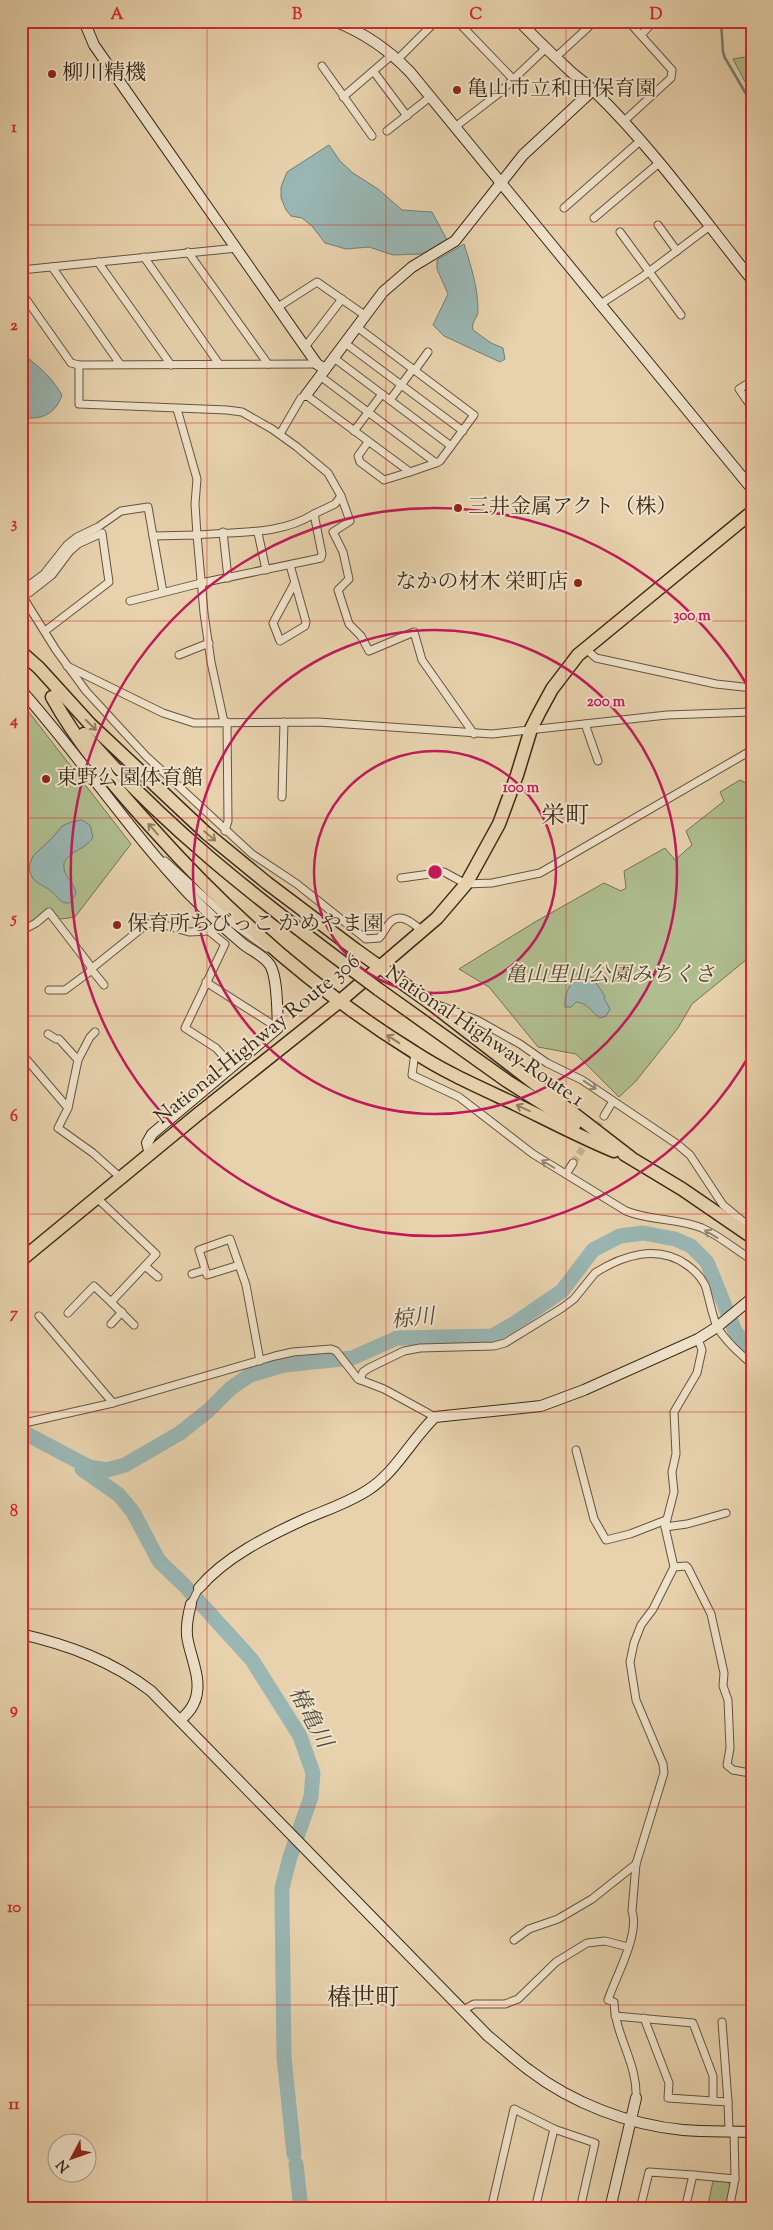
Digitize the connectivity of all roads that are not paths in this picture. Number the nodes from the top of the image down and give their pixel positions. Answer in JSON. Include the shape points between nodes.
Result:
{"nodes":[{"id":1,"x":84,"y":21,"type":"edge"},
{"id":2,"x":334,"y":21,"type":"edge"},
{"id":3,"x":436,"y":21,"type":"edge"},
{"id":4,"x":457,"y":21,"type":"edge"},
{"id":5,"x":519,"y":21,"type":"edge"},
{"id":6,"x":595,"y":21,"type":"edge"},
{"id":7,"x":628,"y":21,"type":"edge"},
{"id":8,"x":654,"y":21,"type":"edge"},
{"id":9,"x":641,"y":35,"type":"junction"},
{"id":10,"x":546,"y":48,"type":"junction"},
{"id":11,"x":557,"y":56,"type":"junction"},
{"id":12,"x":395,"y":57,"type":"junction"},
{"id":13,"x":322,"y":66,"type":"dead end"},
{"id":14,"x":374,"y":72,"type":"junction"},
{"id":15,"x":514,"y":80,"type":"junction"},
{"id":16,"x":593,"y":90,"type":"junction"},
{"id":17,"x":343,"y":96,"type":"junction"},
{"id":18,"x":430,"y":97,"type":"junction"},
{"id":19,"x":407,"y":116,"type":"junction"},
{"id":20,"x":623,"y":122,"type":"junction"},
{"id":21,"x":455,"y":127,"type":"junction"},
{"id":22,"x":387,"y":131,"type":"dead end"},
{"id":23,"x":372,"y":136,"type":"dead end"},
{"id":24,"x":640,"y":141,"type":"junction"},
{"id":25,"x":659,"y":163,"type":"junction"},
{"id":26,"x":500,"y":183,"type":"junction"},
{"id":27,"x":564,"y":208,"type":"dead end"},
{"id":28,"x":594,"y":218,"type":"dead end"},
{"id":29,"x":658,"y":225,"type":"dead end"},
{"id":30,"x":710,"y":226,"type":"junction"},
{"id":31,"x":620,"y":232,"type":"dead end"},
{"id":32,"x":237,"y":248,"type":"junction"},
{"id":33,"x":677,"y":251,"type":"junction"},
{"id":34,"x":188,"y":252,"type":"junction"},
{"id":35,"x":144,"y":258,"type":"junction"},
{"id":36,"x":98,"y":262,"type":"junction"},
{"id":37,"x":52,"y":267,"type":"junction"},
{"id":38,"x":21,"y":270,"type":"edge"},
{"id":39,"x":650,"y":270,"type":"junction"},
{"id":40,"x":752,"y":280,"type":"edge"},
{"id":41,"x":21,"y":292,"type":"edge"},
{"id":42,"x":342,"y":298,"type":"junction"},
{"id":43,"x":25,"y":302,"type":"edge"},
{"id":44,"x":599,"y":305,"type":"junction"},
{"id":45,"x":278,"y":307,"type":"junction"},
{"id":46,"x":366,"y":316,"type":"junction"},
{"id":47,"x":681,"y":316,"type":"dead end"},
{"id":48,"x":357,"y":327,"type":"junction"},
{"id":49,"x":345,"y":343,"type":"junction"},
{"id":50,"x":305,"y":347,"type":"junction"},
{"id":51,"x":428,"y":352,"type":"dead end"},
{"id":52,"x":334,"y":358,"type":"junction"},
{"id":53,"x":120,"y":364,"type":"junction"},
{"id":54,"x":219,"y":364,"type":"junction"},
{"id":55,"x":268,"y":364,"type":"junction"},
{"id":56,"x":79,"y":365,"type":"junction"},
{"id":57,"x":171,"y":365,"type":"junction"},
{"id":58,"x":321,"y":370,"type":"junction"},
{"id":59,"x":414,"y":370,"type":"junction"},
{"id":60,"x":752,"y":381,"type":"edge"},
{"id":61,"x":401,"y":385,"type":"junction"},
{"id":62,"x":382,"y":394,"type":"junction"},
{"id":63,"x":306,"y":395,"type":"junction"},
{"id":64,"x":390,"y":400,"type":"junction"},
{"id":65,"x":752,"y":408,"type":"edge"},
{"id":66,"x":178,"y":409,"type":"junction"},
{"id":67,"x":368,"y":412,"type":"junction"},
{"id":68,"x":354,"y":431,"type":"junction"},
{"id":69,"x":462,"y":431,"type":"junction"},
{"id":70,"x":280,"y":434,"type":"junction"},
{"id":71,"x":368,"y":442,"type":"junction"},
{"id":72,"x":451,"y":446,"type":"junction"},
{"id":73,"x":436,"y":463,"type":"junction"},
{"id":74,"x":410,"y":472,"type":"junction"},
{"id":75,"x":752,"y":490,"type":"edge"},
{"id":76,"x":341,"y":496,"type":"junction"},
{"id":77,"x":752,"y":512,"type":"edge"},
{"id":78,"x":314,"y":514,"type":"junction"},
{"id":79,"x":223,"y":532,"type":"junction"},
{"id":80,"x":258,"y":533,"type":"junction"},
{"id":81,"x":197,"y":534,"type":"junction"},
{"id":82,"x":153,"y":536,"type":"junction"},
{"id":83,"x":290,"y":565,"type":"junction"},
{"id":84,"x":266,"y":570,"type":"junction"},
{"id":85,"x":228,"y":578,"type":"junction"},
{"id":86,"x":201,"y":583,"type":"junction"},
{"id":87,"x":294,"y":584,"type":"junction"},
{"id":88,"x":21,"y":592,"type":"edge"},
{"id":89,"x":162,"y":592,"type":"junction"},
{"id":90,"x":29,"y":593,"type":"dead end"},
{"id":91,"x":130,"y":601,"type":"dead end"},
{"id":92,"x":45,"y":631,"type":"junction"},
{"id":93,"x":209,"y":643,"type":"junction"},
{"id":94,"x":586,"y":649,"type":"junction"},
{"id":95,"x":21,"y":652,"type":"edge"},
{"id":96,"x":179,"y":655,"type":"dead end"},
{"id":97,"x":21,"y":656,"type":"edge"},
{"id":98,"x":67,"y":666,"type":"junction"},
{"id":99,"x":752,"y":688,"type":"edge"},
{"id":100,"x":21,"y":690,"type":"edge"},
{"id":101,"x":52,"y":697,"type":"junction"},
{"id":102,"x":752,"y":712,"type":"edge"},
{"id":103,"x":225,"y":722,"type":"junction"},
{"id":104,"x":284,"y":722,"type":"junction"},
{"id":105,"x":586,"y":724,"type":"junction"},
{"id":106,"x":531,"y":730,"type":"junction"},
{"id":107,"x":474,"y":734,"type":"junction"},
{"id":108,"x":752,"y":750,"type":"edge"},
{"id":109,"x":598,"y":761,"type":"dead end"},
{"id":110,"x":282,"y":798,"type":"dead end"},
{"id":111,"x":225,"y":831,"type":"junction"},
{"id":112,"x":142,"y":840,"type":"junction"},
{"id":113,"x":401,"y":878,"type":"dead end"},
{"id":114,"x":466,"y":884,"type":"junction"},
{"id":115,"x":218,"y":922,"type":"junction"},
{"id":116,"x":21,"y":931,"type":"edge"},
{"id":117,"x":209,"y":931,"type":"junction"},
{"id":118,"x":422,"y":931,"type":"junction"},
{"id":119,"x":283,"y":956,"type":"junction"},
{"id":120,"x":380,"y":967,"type":"junction"},
{"id":121,"x":92,"y":969,"type":"junction"},
{"id":122,"x":206,"y":982,"type":"junction"},
{"id":123,"x":104,"y":985,"type":"dead end"},
{"id":124,"x":49,"y":990,"type":"dead end"},
{"id":125,"x":340,"y":1001,"type":"junction"},
{"id":126,"x":429,"y":1002,"type":"junction"},
{"id":127,"x":278,"y":1028,"type":"junction"},
{"id":128,"x":94,"y":1032,"type":"dead end"},
{"id":129,"x":48,"y":1034,"type":"dead end"},
{"id":130,"x":21,"y":1052,"type":"edge"},
{"id":131,"x":415,"y":1053,"type":"junction"},
{"id":132,"x":78,"y":1060,"type":"junction"},
{"id":133,"x":233,"y":1067,"type":"junction"},
{"id":134,"x":613,"y":1101,"type":"junction"},
{"id":135,"x":68,"y":1108,"type":"junction"},
{"id":136,"x":604,"y":1116,"type":"tunnel mouth"},
{"id":137,"x":150,"y":1154,"type":"junction"},
{"id":138,"x":630,"y":1157,"type":"junction"},
{"id":139,"x":573,"y":1163,"type":"tunnel mouth"},
{"id":140,"x":566,"y":1174,"type":"junction"},
{"id":141,"x":121,"y":1178,"type":"junction"},
{"id":142,"x":97,"y":1198,"type":"junction"},
{"id":143,"x":752,"y":1229,"type":"edge"},
{"id":144,"x":752,"y":1237,"type":"edge"},
{"id":145,"x":22,"y":1258,"type":"edge"},
{"id":146,"x":752,"y":1260,"type":"edge"},
{"id":147,"x":239,"y":1265,"type":"junction"},
{"id":148,"x":145,"y":1266,"type":"junction"},
{"id":149,"x":205,"y":1270,"type":"junction"},
{"id":150,"x":192,"y":1274,"type":"dead end"},
{"id":151,"x":158,"y":1277,"type":"dead end"},
{"id":152,"x":752,"y":1298,"type":"edge"},
{"id":153,"x":111,"y":1302,"type":"junction"},
{"id":154,"x":122,"y":1312,"type":"junction"},
{"id":155,"x":68,"y":1313,"type":"dead end"},
{"id":156,"x":39,"y":1316,"type":"dead end"},
{"id":157,"x":111,"y":1324,"type":"dead end"},
{"id":158,"x":134,"y":1325,"type":"dead end"},
{"id":159,"x":716,"y":1327,"type":"junction"},
{"id":160,"x":698,"y":1339,"type":"junction"},
{"id":161,"x":260,"y":1361,"type":"junction"},
{"id":162,"x":752,"y":1364,"type":"edge"},
{"id":163,"x":357,"y":1378,"type":"junction"},
{"id":164,"x":113,"y":1403,"type":"junction"},
{"id":165,"x":21,"y":1417,"type":"edge"},
{"id":166,"x":435,"y":1418,"type":"junction"},
{"id":167,"x":576,"y":1450,"type":"dead end"},
{"id":168,"x":726,"y":1513,"type":"dead end"},
{"id":169,"x":666,"y":1523,"type":"junction"},
{"id":170,"x":674,"y":1567,"type":"junction"},
{"id":171,"x":199,"y":1588,"type":"joint"},
{"id":172,"x":191,"y":1604,"type":"joint"},
{"id":173,"x":21,"y":1634,"type":"edge"},
{"id":174,"x":180,"y":1720,"type":"junction"},
{"id":175,"x":750,"y":1773,"type":"dead end"},
{"id":176,"x":636,"y":1864,"type":"junction"},
{"id":177,"x":514,"y":1940,"type":"dead end"},
{"id":178,"x":628,"y":1947,"type":"junction"},
{"id":179,"x":462,"y":2010,"type":"junction"},
{"id":180,"x":615,"y":2016,"type":"junction"},
{"id":181,"x":644,"y":2018,"type":"junction"},
{"id":182,"x":722,"y":2022,"type":"dead end"},
{"id":183,"x":636,"y":2098,"type":"joint"},
{"id":184,"x":713,"y":2101,"type":"junction"},
{"id":185,"x":728,"y":2102,"type":"junction"},
{"id":186,"x":630,"y":2121,"type":"junction"},
{"id":187,"x":554,"y":2129,"type":"junction"},
{"id":188,"x":732,"y":2131,"type":"junction"},
{"id":189,"x":752,"y":2132,"type":"edge"},
{"id":190,"x":693,"y":2175,"type":"junction"},
{"id":191,"x":735,"y":2179,"type":"junction"},
{"id":192,"x":491,"y":2209,"type":"edge"},
{"id":193,"x":536,"y":2209,"type":"edge"},
{"id":194,"x":580,"y":2209,"type":"edge"},
{"id":195,"x":610,"y":2209,"type":"edge"},
{"id":196,"x":640,"y":2209,"type":"edge"},
{"id":197,"x":685,"y":2209,"type":"edge"},
{"id":198,"x":729,"y":2209,"type":"edge"}],
"edges":[{"from":1,"to":32,"type":"street","via":[[94,44]]},
{"from":2,"to":12,"type":"street","via":[[365,35]]},
{"from":3,"to":12,"type":"street"},
{"from":4,"to":15,"type":"street"},
{"from":5,"to":10,"type":"street"},
{"from":6,"to":11,"type":"street"},
{"from":7,"to":9,"type":"street"},
{"from":8,"to":9,"type":"street"},
{"from":9,"to":20,"type":"street","via":[[671,67],[671,75]]},
{"from":10,"to":11,"type":"street"},
{"from":10,"to":15,"type":"street"},
{"from":11,"to":16,"type":"street"},
{"from":12,"to":14,"type":"street"},
{"from":12,"to":18,"type":"street"},
{"from":13,"to":17,"type":"street"},
{"from":14,"to":17,"type":"street"},
{"from":14,"to":19,"type":"street"},
{"from":15,"to":21,"type":"street"},
{"from":16,"to":20,"type":"street"},
{"from":16,"to":26,"type":"street","via":[[523,155]]},
{"from":17,"to":23,"type":"street"},
{"from":18,"to":19,"type":"street"},
{"from":18,"to":21,"type":"street"},
{"from":19,"to":22,"type":"street"},
{"from":20,"to":24,"type":"street"},
{"from":21,"to":26,"type":"street"},
{"from":24,"to":25,"type":"street"},
{"from":24,"to":27,"type":"street"},
{"from":25,"to":28,"type":"street"},
{"from":25,"to":30,"type":"street"},
{"from":26,"to":44,"type":"street"},
{"from":26,"to":46,"type":"street","via":[[455,241],[406,272],[383,292]]},
{"from":29,"to":33,"type":"street"},
{"from":30,"to":33,"type":"street"},
{"from":30,"to":40,"type":"street"},
{"from":31,"to":39,"type":"street"},
{"from":32,"to":34,"type":"street"},
{"from":32,"to":45,"type":"street"},
{"from":33,"to":39,"type":"street"},
{"from":34,"to":35,"type":"street"},
{"from":34,"to":55,"type":"street"},
{"from":35,"to":36,"type":"street"},
{"from":35,"to":54,"type":"street"},
{"from":36,"to":37,"type":"street"},
{"from":36,"to":57,"type":"street"},
{"from":37,"to":38,"type":"street"},
{"from":37,"to":53,"type":"street"},
{"from":39,"to":44,"type":"street"},
{"from":39,"to":47,"type":"street"},
{"from":41,"to":43,"type":"street"},
{"from":42,"to":45,"type":"street","via":[[318,282]]},
{"from":42,"to":46,"type":"street"},
{"from":42,"to":50,"type":"street"},
{"from":43,"to":56,"type":"street","via":[[71,363]]},
{"from":44,"to":75,"type":"street"},
{"from":45,"to":50,"type":"street"},
{"from":46,"to":48,"type":"street"},
{"from":48,"to":49,"type":"street"},
{"from":48,"to":59,"type":"street"},
{"from":49,"to":52,"type":"street"},
{"from":49,"to":61,"type":"street"},
{"from":50,"to":58,"type":"street"},
{"from":51,"to":59,"type":"street"},
{"from":52,"to":58,"type":"street"},
{"from":52,"to":62,"type":"street"},
{"from":53,"to":56,"type":"street"},
{"from":53,"to":57,"type":"street"},
{"from":54,"to":55,"type":"street"},
{"from":54,"to":57,"type":"street"},
{"from":55,"to":58,"type":"street"},
{"from":56,"to":66,"type":"street","via":[[79,404]]},
{"from":58,"to":63,"type":"street"},
{"from":58,"to":67,"type":"street"},
{"from":59,"to":61,"type":"street"},
{"from":59,"to":69,"type":"street","via":[[474,415]]},
{"from":60,"to":65,"type":"street","via":[[739,389]]},
{"from":61,"to":64,"type":"street"},
{"from":61,"to":69,"type":"street"},
{"from":62,"to":64,"type":"street"},
{"from":62,"to":67,"type":"street"},
{"from":63,"to":68,"type":"street"},
{"from":63,"to":70,"type":"street"},
{"from":64,"to":72,"type":"street"},
{"from":66,"to":70,"type":"street","via":[[242,412]]},
{"from":66,"to":81,"type":"street","via":[[197,479]]},
{"from":67,"to":68,"type":"street"},
{"from":67,"to":73,"type":"street"},
{"from":68,"to":71,"type":"street"},
{"from":69,"to":72,"type":"street"},
{"from":70,"to":76,"type":"street","via":[[328,473]]},
{"from":71,"to":74,"type":"street"},
{"from":71,"to":74,"type":"street","via":[[358,456],[360,462],[384,480]]},
{"from":72,"to":73,"type":"street"},
{"from":73,"to":74,"type":"street"},
{"from":76,"to":78,"type":"street","via":[[335,504]]},
{"from":76,"to":107,"type":"street","via":[[350,521],[333,532],[348,579],[338,590],[350,624],[369,651],[414,632],[422,660]]},
{"from":77,"to":94,"type":"highway","name":"National Highway Route 306"},
{"from":78,"to":80,"type":"street","via":[[300,523]]},
{"from":78,"to":83,"type":"street","via":[[322,554],[320,558]]},
{"from":79,"to":80,"type":"street"},
{"from":79,"to":81,"type":"street"},
{"from":79,"to":85,"type":"street"},
{"from":80,"to":84,"type":"street"},
{"from":81,"to":82,"type":"street"},
{"from":81,"to":86,"type":"street"},
{"from":82,"to":88,"type":"street","via":[[148,506],[121,511],[66,545],[44,574]]},
{"from":82,"to":89,"type":"street"},
{"from":83,"to":84,"type":"street"},
{"from":83,"to":87,"type":"street"},
{"from":84,"to":85,"type":"street"},
{"from":85,"to":86,"type":"street"},
{"from":86,"to":89,"type":"street"},
{"from":86,"to":93,"type":"street"},
{"from":87,"to":87,"type":"street","via":[[306,622],[305,626],[280,641],[273,623]]},
{"from":88,"to":92,"type":"street"},
{"from":89,"to":91,"type":"street"},
{"from":90,"to":92,"type":"street","via":[[52,575],[74,547],[102,534],[109,582]]},
{"from":92,"to":98,"type":"street"},
{"from":93,"to":96,"type":"street"},
{"from":93,"to":103,"type":"street"},
{"from":94,"to":99,"type":"street","via":[[596,658],[716,684]]},
{"from":94,"to":106,"type":"highway","name":"National Highway Route 306","via":[[552,688]]},
{"from":95,"to":120,"type":"highway","one_way":true,"via":[[178,808],[267,883]]},
{"from":97,"to":101,"type":"highway","name":"National Highway Route 1"},
{"from":98,"to":103,"type":"street","via":[[163,713],[194,722]]},
{"from":98,"to":111,"type":"street","via":[[146,756]]},
{"from":100,"to":112,"type":"street","via":[[47,718]]},
{"from":119,"to":101,"type":"highway","one_way":true,"via":[[210,888],[135,809],[69,728]]},
{"from":101,"to":138,"type":"highway","name":"National Highway Route 1","bridge":true,"via":[[116,768],[190,842],[242,887],[507,1081]]},
{"from":102,"to":105,"type":"street","via":[[667,715]]},
{"from":103,"to":104,"type":"street"},
{"from":103,"to":111,"type":"street","via":[[228,821]]},
{"from":104,"to":107,"type":"street"},
{"from":104,"to":110,"type":"street"},
{"from":105,"to":106,"type":"street"},
{"from":105,"to":109,"type":"street"},
{"from":106,"to":107,"type":"street"},
{"from":106,"to":114,"type":"highway","name":"National Highway Route 306","via":[[499,824]]},
{"from":108,"to":114,"type":"street","via":[[540,872],[492,883]]},
{"from":111,"to":118,"type":"street","via":[[366,939],[379,938],[388,925],[400,918],[408,919]]},
{"from":112,"to":115,"type":"street"},
{"from":112,"to":119,"type":"street","via":[[235,926],[259,944]]},
{"from":113,"to":114,"type":"street","via":[[444,872]]},
{"from":114,"to":118,"type":"highway","name":"National Highway Route 306"},
{"from":115,"to":117,"type":"street"},
{"from":115,"to":127,"type":"street","via":[[269,964],[273,972]]},
{"from":116,"to":121,"type":"street","via":[[49,912]]},
{"from":117,"to":121,"type":"street","via":[[189,932],[158,923],[146,924]]},
{"from":117,"to":122,"type":"street","via":[[225,944]]},
{"from":118,"to":120,"type":"highway","name":"National Highway Route 306"},
{"from":119,"to":125,"type":"highway"},
{"from":120,"to":125,"type":"highway","name":"National Highway Route 306"},
{"from":120,"to":126,"type":"highway"},
{"from":121,"to":123,"type":"street"},
{"from":121,"to":124,"type":"street","via":[[65,990]]},
{"from":122,"to":127,"type":"street"},
{"from":122,"to":133,"type":"street","via":[[185,1028],[216,1048]]},
{"from":131,"to":125,"type":"highway","one_way":true},
{"from":125,"to":137,"type":"highway","name":"National Highway Route 306"},
{"from":126,"to":134,"type":"street","one_way":true,"via":[[478,1020]]},
{"from":126,"to":138,"type":"highway"},
{"from":127,"to":133,"type":"street"},
{"from":128,"to":132,"type":"street"},
{"from":129,"to":132,"type":"street","via":[[60,1039]]},
{"from":130,"to":135,"type":"street"},
{"from":138,"to":131,"type":"highway","one_way":true},
{"from":140,"to":131,"type":"street","one_way":true,"via":[[532,1154],[459,1097],[412,1075]]},
{"from":132,"to":135,"type":"street"},
{"from":133,"to":137,"type":"street","via":[[152,1134],[148,1143]]},
{"from":134,"to":136,"type":"street"},
{"from":134,"to":143,"type":"street","via":[[690,1156],[723,1205]]},
{"from":135,"to":141,"type":"street","via":[[58,1128]]},
{"from":137,"to":141,"type":"highway","name":"National Highway Route 306"},
{"from":138,"to":144,"type":"highway","name":"National Highway Route 1"},
{"from":139,"to":140,"type":"street"},
{"from":146,"to":140,"type":"street","one_way":true,"via":[[702,1228],[626,1212]]},
{"from":141,"to":142,"type":"highway","name":"National Highway Route 306"},
{"from":142,"to":145,"type":"highway","name":"National Highway Route 306"},
{"from":142,"to":148,"type":"street","via":[[156,1254]]},
{"from":147,"to":149,"type":"street","via":[[207,1275]]},
{"from":147,"to":149,"type":"street","via":[[230,1239],[199,1250]]},
{"from":147,"to":161,"type":"street","via":[[246,1285]]},
{"from":148,"to":151,"type":"street"},
{"from":148,"to":153,"type":"street"},
{"from":149,"to":150,"type":"street"},
{"from":152,"to":159,"type":"street"},
{"from":153,"to":154,"type":"street"},
{"from":153,"to":155,"type":"street","via":[[94,1286]]},
{"from":154,"to":157,"type":"street"},
{"from":154,"to":158,"type":"street"},
{"from":156,"to":164,"type":"street"},
{"from":159,"to":160,"type":"street"},
{"from":159,"to":162,"type":"street"},
{"from":159,"to":163,"type":"street","via":[[702,1279],[680,1260],[650,1253],[628,1257],[599,1270],[574,1299],[539,1325],[505,1343],[404,1351],[369,1368]]},
{"from":160,"to":166,"type":"street","via":[[541,1406]]},
{"from":160,"to":169,"type":"street","via":[[702,1350],[698,1373],[674,1412],[674,1492]]},
{"from":161,"to":163,"type":"street","via":[[293,1352],[336,1351]]},
{"from":161,"to":164,"type":"street"},
{"from":163,"to":166,"type":"street"},
{"from":164,"to":165,"type":"street","via":[[29,1422]]},
{"from":166,"to":171,"type":"street","via":[[378,1483],[270,1536],[214,1573]]},
{"from":167,"to":169,"type":"street","via":[[594,1519],[606,1540]]},
{"from":168,"to":169,"type":"street","via":[[687,1524]]},
{"from":169,"to":170,"type":"street"},
{"from":170,"to":175,"type":"street","via":[[688,1568],[711,1614],[728,1700],[730,1748],[727,1765],[733,1770]]},
{"from":170,"to":176,"type":"street","via":[[653,1609],[641,1624],[630,1662],[636,1700],[664,1768],[664,1777]]},
{"from":171,"to":172,"type":"street"},
{"from":172,"to":174,"type":"street","via":[[187,1619],[188,1637],[197,1690],[193,1706]]},
{"from":173,"to":174,"type":"street","via":[[80,1650],[105,1661],[130,1675]]},
{"from":174,"to":179,"type":"street"},
{"from":176,"to":177,"type":"street","via":[[592,1899],[558,1919],[529,1929]]},
{"from":176,"to":178,"type":"street","via":[[632,1938]]},
{"from":178,"to":179,"type":"street","via":[[605,1941],[587,1944],[556,1962],[518,1999],[505,2004],[474,2004]]},
{"from":178,"to":180,"type":"street","via":[[608,2000],[614,2002]]},
{"from":179,"to":186,"type":"street","via":[[528,2070],[581,2101]]},
{"from":180,"to":181,"type":"street"},
{"from":180,"to":183,"type":"street","via":[[634,2071]]},
{"from":181,"to":184,"type":"street","via":[[669,2084],[668,2098]]},
{"from":181,"to":184,"type":"street","via":[[693,2023],[713,2076]]},
{"from":182,"to":185,"type":"street"},
{"from":183,"to":186,"type":"street"},
{"from":184,"to":185,"type":"street"},
{"from":185,"to":188,"type":"street"},
{"from":186,"to":188,"type":"street","via":[[683,2130]]},
{"from":186,"to":195,"type":"street"},
{"from":187,"to":192,"type":"street","via":[[514,2109]]},
{"from":187,"to":193,"type":"street"},
{"from":187,"to":194,"type":"street","via":[[595,2143]]},
{"from":188,"to":189,"type":"street"},
{"from":188,"to":191,"type":"street"},
{"from":190,"to":191,"type":"street"},
{"from":190,"to":196,"type":"street","via":[[649,2172]]},
{"from":190,"to":197,"type":"street"},
{"from":191,"to":198,"type":"street"}]}
